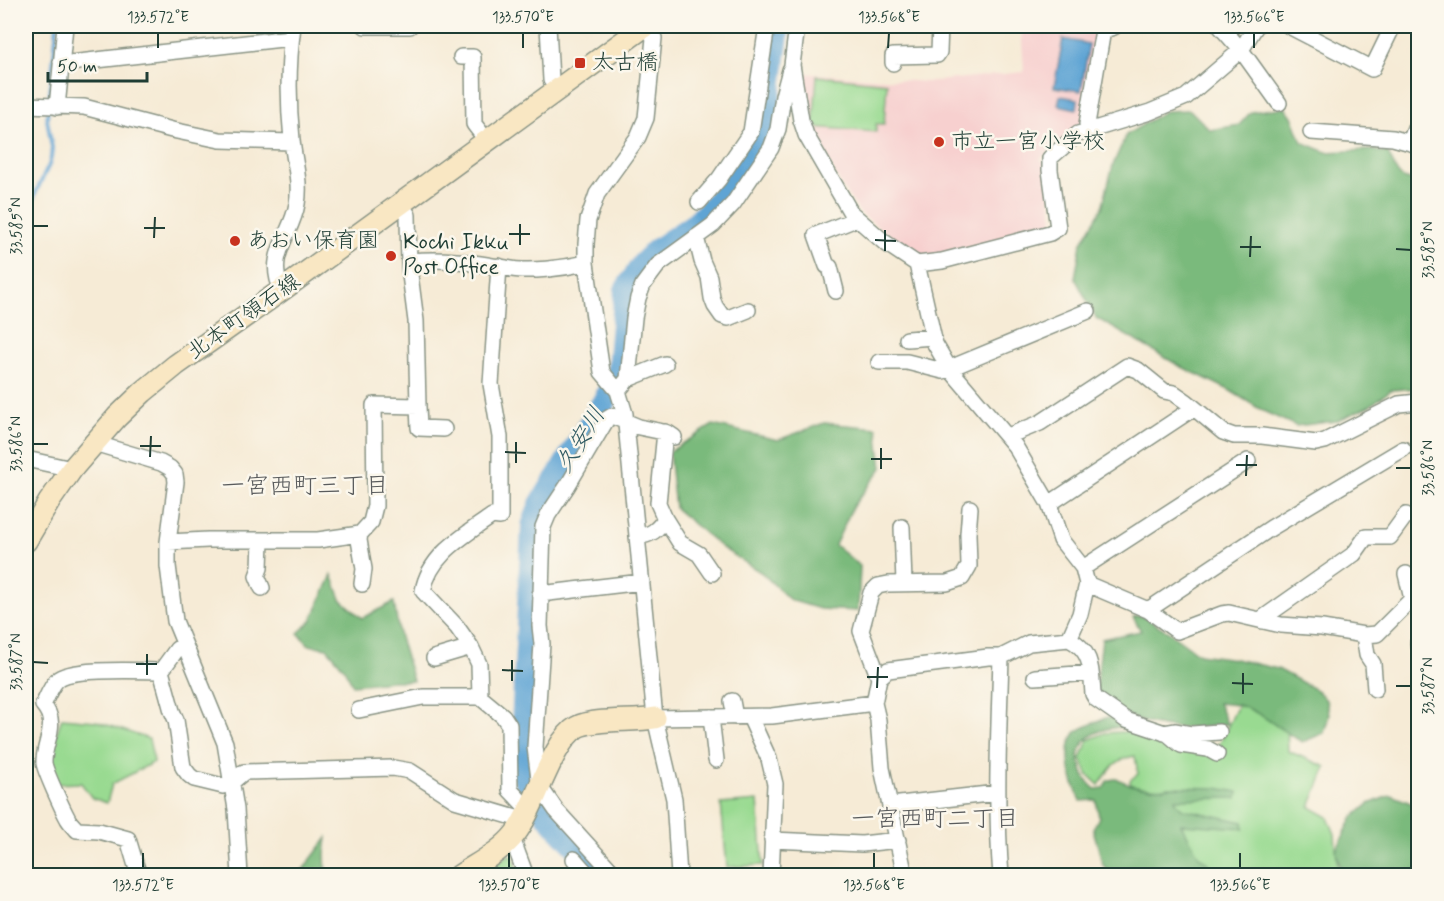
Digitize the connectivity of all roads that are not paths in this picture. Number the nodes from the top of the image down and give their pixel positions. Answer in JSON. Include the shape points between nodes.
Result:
{"nodes":[{"id":1,"x":65,"y":26,"type":"edge"},
{"id":2,"x":365,"y":26,"type":"edge"},
{"id":3,"x":410,"y":26,"type":"edge"},
{"id":4,"x":548,"y":26,"type":"edge"},
{"id":5,"x":646,"y":26,"type":"edge"},
{"id":6,"x":767,"y":26,"type":"edge"},
{"id":7,"x":796,"y":26,"type":"edge"},
{"id":8,"x":940,"y":26,"type":"edge"},
{"id":9,"x":1221,"y":26,"type":"edge"},
{"id":10,"x":1256,"y":26,"type":"edge"},
{"id":11,"x":1289,"y":26,"type":"edge"},
{"id":12,"x":1393,"y":26,"type":"edge"},
{"id":13,"x":1114,"y":27,"type":"dead end"},
{"id":14,"x":292,"y":32,"type":"edge"},
{"id":15,"x":1241,"y":50,"type":"junction"},
{"id":16,"x":461,"y":57,"type":"dead end"},
{"id":17,"x":61,"y":62,"type":"junction"},
{"id":18,"x":892,"y":63,"type":"dead end"},
{"id":19,"x":792,"y":65,"type":"junction"},
{"id":20,"x":559,"y":88,"type":"junction"},
{"id":21,"x":1279,"y":103,"type":"dead end"},
{"id":22,"x":26,"y":105,"type":"edge"},
{"id":23,"x":52,"y":106,"type":"junction"},
{"id":24,"x":1419,"y":121,"type":"edge"},
{"id":25,"x":1088,"y":130,"type":"junction"},
{"id":26,"x":1311,"y":132,"type":"dead end"},
{"id":27,"x":487,"y":141,"type":"junction"},
{"id":28,"x":292,"y":142,"type":"junction"},
{"id":29,"x":1414,"y":144,"type":"edge"},
{"id":30,"x":699,"y":202,"type":"dead end"},
{"id":31,"x":400,"y":204,"type":"junction"},
{"id":32,"x":855,"y":217,"type":"junction"},
{"id":33,"x":696,"y":237,"type":"junction"},
{"id":34,"x":408,"y":261,"type":"junction"},
{"id":35,"x":586,"y":263,"type":"junction"},
{"id":36,"x":917,"y":264,"type":"junction"},
{"id":37,"x":499,"y":266,"type":"junction"},
{"id":38,"x":658,"y":280,"type":"dead end"},
{"id":39,"x":282,"y":290,"type":"junction"},
{"id":40,"x":836,"y":291,"type":"dead end"},
{"id":41,"x":748,"y":310,"type":"dead end"},
{"id":42,"x":1088,"y":311,"type":"dead end"},
{"id":43,"x":635,"y":314,"type":"junction"},
{"id":44,"x":933,"y":337,"type":"junction"},
{"id":45,"x":907,"y":339,"type":"dead end"},
{"id":46,"x":879,"y":362,"type":"dead end"},
{"id":47,"x":665,"y":364,"type":"dead end"},
{"id":48,"x":949,"y":368,"type":"junction"},
{"id":49,"x":623,"y":385,"type":"junction"},
{"id":50,"x":1419,"y":402,"type":"edge"},
{"id":51,"x":418,"y":406,"type":"junction"},
{"id":52,"x":1194,"y":408,"type":"junction"},
{"id":53,"x":626,"y":422,"type":"junction"},
{"id":54,"x":444,"y":429,"type":"dead end"},
{"id":55,"x":1008,"y":436,"type":"junction"},
{"id":56,"x":94,"y":443,"type":"junction"},
{"id":57,"x":1403,"y":449,"type":"dead end"},
{"id":58,"x":26,"y":459,"type":"edge"},
{"id":59,"x":1248,"y":461,"type":"dead end"},
{"id":60,"x":72,"y":469,"type":"junction"},
{"id":61,"x":1049,"y":504,"type":"junction"},
{"id":62,"x":970,"y":508,"type":"dead end"},
{"id":63,"x":1406,"y":515,"type":"dead end"},
{"id":64,"x":666,"y":519,"type":"junction"},
{"id":65,"x":902,"y":528,"type":"dead end"},
{"id":66,"x":360,"y":534,"type":"junction"},
{"id":67,"x":638,"y":536,"type":"junction"},
{"id":68,"x":261,"y":540,"type":"junction"},
{"id":69,"x":26,"y":541,"type":"edge"},
{"id":70,"x":168,"y":542,"type":"junction"},
{"id":71,"x":1083,"y":568,"type":"junction"},
{"id":72,"x":712,"y":573,"type":"dead end"},
{"id":73,"x":1406,"y":574,"type":"dead end"},
{"id":74,"x":642,"y":582,"type":"junction"},
{"id":75,"x":904,"y":583,"type":"junction"},
{"id":76,"x":362,"y":584,"type":"dead end"},
{"id":77,"x":1087,"y":584,"type":"junction"},
{"id":78,"x":262,"y":588,"type":"dead end"},
{"id":79,"x":540,"y":594,"type":"junction"},
{"id":80,"x":1415,"y":601,"type":"edge"},
{"id":81,"x":1148,"y":610,"type":"junction"},
{"id":82,"x":1262,"y":621,"type":"junction"},
{"id":83,"x":1364,"y":635,"type":"junction"},
{"id":84,"x":1069,"y":639,"type":"junction"},
{"id":85,"x":184,"y":644,"type":"junction"},
{"id":86,"x":471,"y":647,"type":"junction"},
{"id":87,"x":1001,"y":657,"type":"junction"},
{"id":88,"x":435,"y":658,"type":"dead end"},
{"id":89,"x":161,"y":671,"type":"junction"},
{"id":90,"x":1091,"y":673,"type":"junction"},
{"id":91,"x":1035,"y":676,"type":"dead end"},
{"id":92,"x":879,"y":678,"type":"junction"},
{"id":93,"x":1375,"y":689,"type":"dead end"},
{"id":94,"x":480,"y":697,"type":"junction"},
{"id":95,"x":874,"y":703,"type":"junction"},
{"id":96,"x":359,"y":710,"type":"dead end"},
{"id":97,"x":739,"y":712,"type":"junction"},
{"id":98,"x":711,"y":717,"type":"junction"},
{"id":99,"x":655,"y":718,"type":"junction"},
{"id":100,"x":1219,"y":732,"type":"dead end"},
{"id":101,"x":1164,"y":733,"type":"junction"},
{"id":102,"x":1217,"y":754,"type":"dead end"},
{"id":103,"x":716,"y":760,"type":"dead end"},
{"id":104,"x":232,"y":782,"type":"junction"},
{"id":105,"x":540,"y":787,"type":"junction"},
{"id":106,"x":998,"y":793,"type":"junction"},
{"id":107,"x":891,"y":805,"type":"junction"},
{"id":108,"x":521,"y":823,"type":"junction"},
{"id":109,"x":772,"y":840,"type":"junction"},
{"id":110,"x":898,"y":840,"type":"junction"},
{"id":111,"x":574,"y":859,"type":"dead end"},
{"id":112,"x":139,"y":876,"type":"edge"},
{"id":113,"x":240,"y":876,"type":"edge"},
{"id":114,"x":459,"y":876,"type":"edge"},
{"id":115,"x":526,"y":876,"type":"edge"},
{"id":116,"x":589,"y":876,"type":"edge"},
{"id":117,"x":616,"y":876,"type":"edge"},
{"id":118,"x":679,"y":876,"type":"edge"},
{"id":119,"x":771,"y":876,"type":"edge"},
{"id":120,"x":905,"y":876,"type":"edge"},
{"id":121,"x":1001,"y":876,"type":"edge"}],
"edges":[{"from":1,"to":17,"type":"street"},
{"from":2,"to":3,"type":"street"},
{"from":4,"to":20,"type":"street","via":[[551,80]]},
{"from":5,"to":20,"type":"main road","name":"北本町領石線"},
{"from":5,"to":35,"type":"street","via":[[654,38],[646,118],[638,137],[597,194],[588,220]]},
{"from":6,"to":30,"type":"street","via":[[751,132]]},
{"from":7,"to":19,"type":"street"},
{"from":8,"to":18,"type":"street","via":[[938,55],[893,56]]},
{"from":9,"to":15,"type":"street"},
{"from":10,"to":15,"type":"street"},
{"from":11,"to":12,"type":"street","via":[[1372,69]]},
{"from":13,"to":25,"type":"street","via":[[1103,30]]},
{"from":14,"to":17,"type":"street"},
{"from":14,"to":28,"type":"street"},
{"from":15,"to":21,"type":"street"},
{"from":15,"to":25,"type":"street","via":[[1186,97]]},
{"from":16,"to":27,"type":"street","via":[[473,57],[474,124]]},
{"from":17,"to":23,"type":"street"},
{"from":19,"to":32,"type":"street","via":[[806,135]]},
{"from":19,"to":33,"type":"street","via":[[771,148],[733,204]]},
{"from":20,"to":27,"type":"main road","name":"北本町領石線"},
{"from":22,"to":23,"type":"street"},
{"from":23,"to":28,"type":"street","via":[[84,107],[220,140]]},
{"from":24,"to":29,"type":"street"},
{"from":25,"to":36,"type":"street","via":[[1050,158],[1058,228],[942,261]]},
{"from":26,"to":29,"type":"street","via":[[1393,138]]},
{"from":27,"to":31,"type":"main road","name":"北本町領石線"},
{"from":28,"to":39,"type":"street","via":[[298,196],[276,266],[276,279]]},
{"from":31,"to":34,"type":"street","via":[[408,215]]},
{"from":31,"to":39,"type":"main road","name":"北本町領石線"},
{"from":32,"to":36,"type":"street"},
{"from":32,"to":40,"type":"street","via":[[816,234]]},
{"from":33,"to":41,"type":"street","via":[[712,298],[722,316],[728,318]]},
{"from":33,"to":43,"type":"street","via":[[652,271],[643,285]]},
{"from":34,"to":37,"type":"street","via":[[459,260]]},
{"from":34,"to":51,"type":"street","via":[[416,321]]},
{"from":35,"to":37,"type":"street","via":[[561,268]]},
{"from":35,"to":49,"type":"street","via":[[602,372]]},
{"from":36,"to":44,"type":"street"},
{"from":37,"to":86,"type":"street","via":[[491,384],[500,437],[500,517],[492,516],[445,550],[425,579],[423,591]]},
{"from":38,"to":43,"type":"street","via":[[643,313]]},
{"from":39,"to":56,"type":"main road","name":"北本町領石線","via":[[176,365],[143,392]]},
{"from":42,"to":48,"type":"street"},
{"from":43,"to":49,"type":"street"},
{"from":44,"to":45,"type":"street"},
{"from":44,"to":48,"type":"street"},
{"from":46,"to":48,"type":"street","via":[[907,362],[943,371]]},
{"from":47,"to":49,"type":"street"},
{"from":48,"to":55,"type":"street"},
{"from":49,"to":53,"type":"street"},
{"from":50,"to":52,"type":"street","via":[[1399,404],[1316,443],[1234,436],[1223,432]]},
{"from":51,"to":54,"type":"street","via":[[419,428]]},
{"from":51,"to":66,"type":"street","via":[[374,405],[375,506],[371,522]]},
{"from":52,"to":55,"type":"street","via":[[1127,366],[1041,423]]},
{"from":52,"to":61,"type":"street"},
{"from":53,"to":64,"type":"street","via":[[669,435],[658,503]]},
{"from":53,"to":67,"type":"street"},
{"from":53,"to":79,"type":"street","via":[[612,416],[607,419],[548,514],[542,539]]},
{"from":55,"to":61,"type":"street"},
{"from":56,"to":60,"type":"main road","name":"北本町領石線"},
{"from":56,"to":70,"type":"street","via":[[160,463],[175,474]]},
{"from":57,"to":81,"type":"street","via":[[1271,528]]},
{"from":58,"to":60,"type":"street"},
{"from":59,"to":71,"type":"street"},
{"from":60,"to":69,"type":"main road","name":"北本町領石線"},
{"from":61,"to":71,"type":"street","via":[[1060,540]]},
{"from":62,"to":75,"type":"street","via":[[969,566],[962,578],[947,583]]},
{"from":63,"to":82,"type":"street","via":[[1390,537],[1366,537],[1354,554]]},
{"from":64,"to":67,"type":"street","via":[[647,536]]},
{"from":64,"to":72,"type":"street","via":[[680,550],[699,554]]},
{"from":65,"to":75,"type":"street"},
{"from":66,"to":68,"type":"street","via":[[318,540]]},
{"from":66,"to":76,"type":"street"},
{"from":67,"to":74,"type":"street"},
{"from":68,"to":70,"type":"street"},
{"from":68,"to":78,"type":"street","via":[[257,576]]},
{"from":70,"to":85,"type":"street","via":[[176,621]]},
{"from":71,"to":77,"type":"street"},
{"from":73,"to":80,"type":"street"},
{"from":74,"to":79,"type":"street"},
{"from":74,"to":99,"type":"street"},
{"from":75,"to":92,"type":"street","via":[[883,584],[874,589],[861,631]]},
{"from":77,"to":81,"type":"street"},
{"from":77,"to":84,"type":"street"},
{"from":79,"to":105,"type":"street","via":[[542,644],[535,747]]},
{"from":80,"to":83,"type":"street","via":[[1377,634]]},
{"from":81,"to":82,"type":"street","via":[[1177,631],[1229,613]]},
{"from":82,"to":83,"type":"street"},
{"from":83,"to":93,"type":"street","via":[[1367,656],[1373,664]]},
{"from":84,"to":87,"type":"street","via":[[1029,644]]},
{"from":84,"to":90,"type":"street","via":[[1087,655]]},
{"from":85,"to":89,"type":"street"},
{"from":85,"to":104,"type":"street","via":[[220,729]]},
{"from":86,"to":88,"type":"street"},
{"from":86,"to":94,"type":"street","via":[[479,664]]},
{"from":87,"to":92,"type":"street","via":[[888,670]]},
{"from":87,"to":106,"type":"street"},
{"from":89,"to":104,"type":"street","via":[[176,720],[183,767],[194,779],[223,786]]},
{"from":89,"to":112,"type":"street","via":[[105,670],[64,676],[58,679],[43,705],[50,719],[44,763],[69,821],[77,830],[128,839]]},
{"from":90,"to":91,"type":"street"},
{"from":90,"to":101,"type":"street","via":[[1096,699],[1126,720]]},
{"from":92,"to":95,"type":"street"},
{"from":94,"to":96,"type":"street","via":[[423,698]]},
{"from":94,"to":108,"type":"street","via":[[509,725],[510,790]]},
{"from":95,"to":97,"type":"street","via":[[772,716]]},
{"from":95,"to":107,"type":"street"},
{"from":97,"to":98,"type":"street"},
{"from":97,"to":109,"type":"street","via":[[773,771]]},
{"from":98,"to":99,"type":"street"},
{"from":98,"to":103,"type":"street"},
{"from":99,"to":105,"type":"main road","via":[[578,727],[566,737]]},
{"from":99,"to":118,"type":"street","via":[[674,799]]},
{"from":100,"to":101,"type":"street"},
{"from":101,"to":102,"type":"street","via":[[1181,745]]},
{"from":104,"to":108,"type":"street","via":[[244,772],[393,768],[410,771],[455,800]]},
{"from":104,"to":113,"type":"street"},
{"from":105,"to":108,"type":"main road"},
{"from":105,"to":117,"type":"street"},
{"from":106,"to":107,"type":"street"},
{"from":106,"to":121,"type":"street"},
{"from":107,"to":110,"type":"street"},
{"from":108,"to":114,"type":"main road","via":[[499,849]]},
{"from":108,"to":115,"type":"street"},
{"from":109,"to":110,"type":"street","via":[[862,844]]},
{"from":109,"to":119,"type":"street"},
{"from":110,"to":120,"type":"street"},
{"from":111,"to":116,"type":"street"}]}
